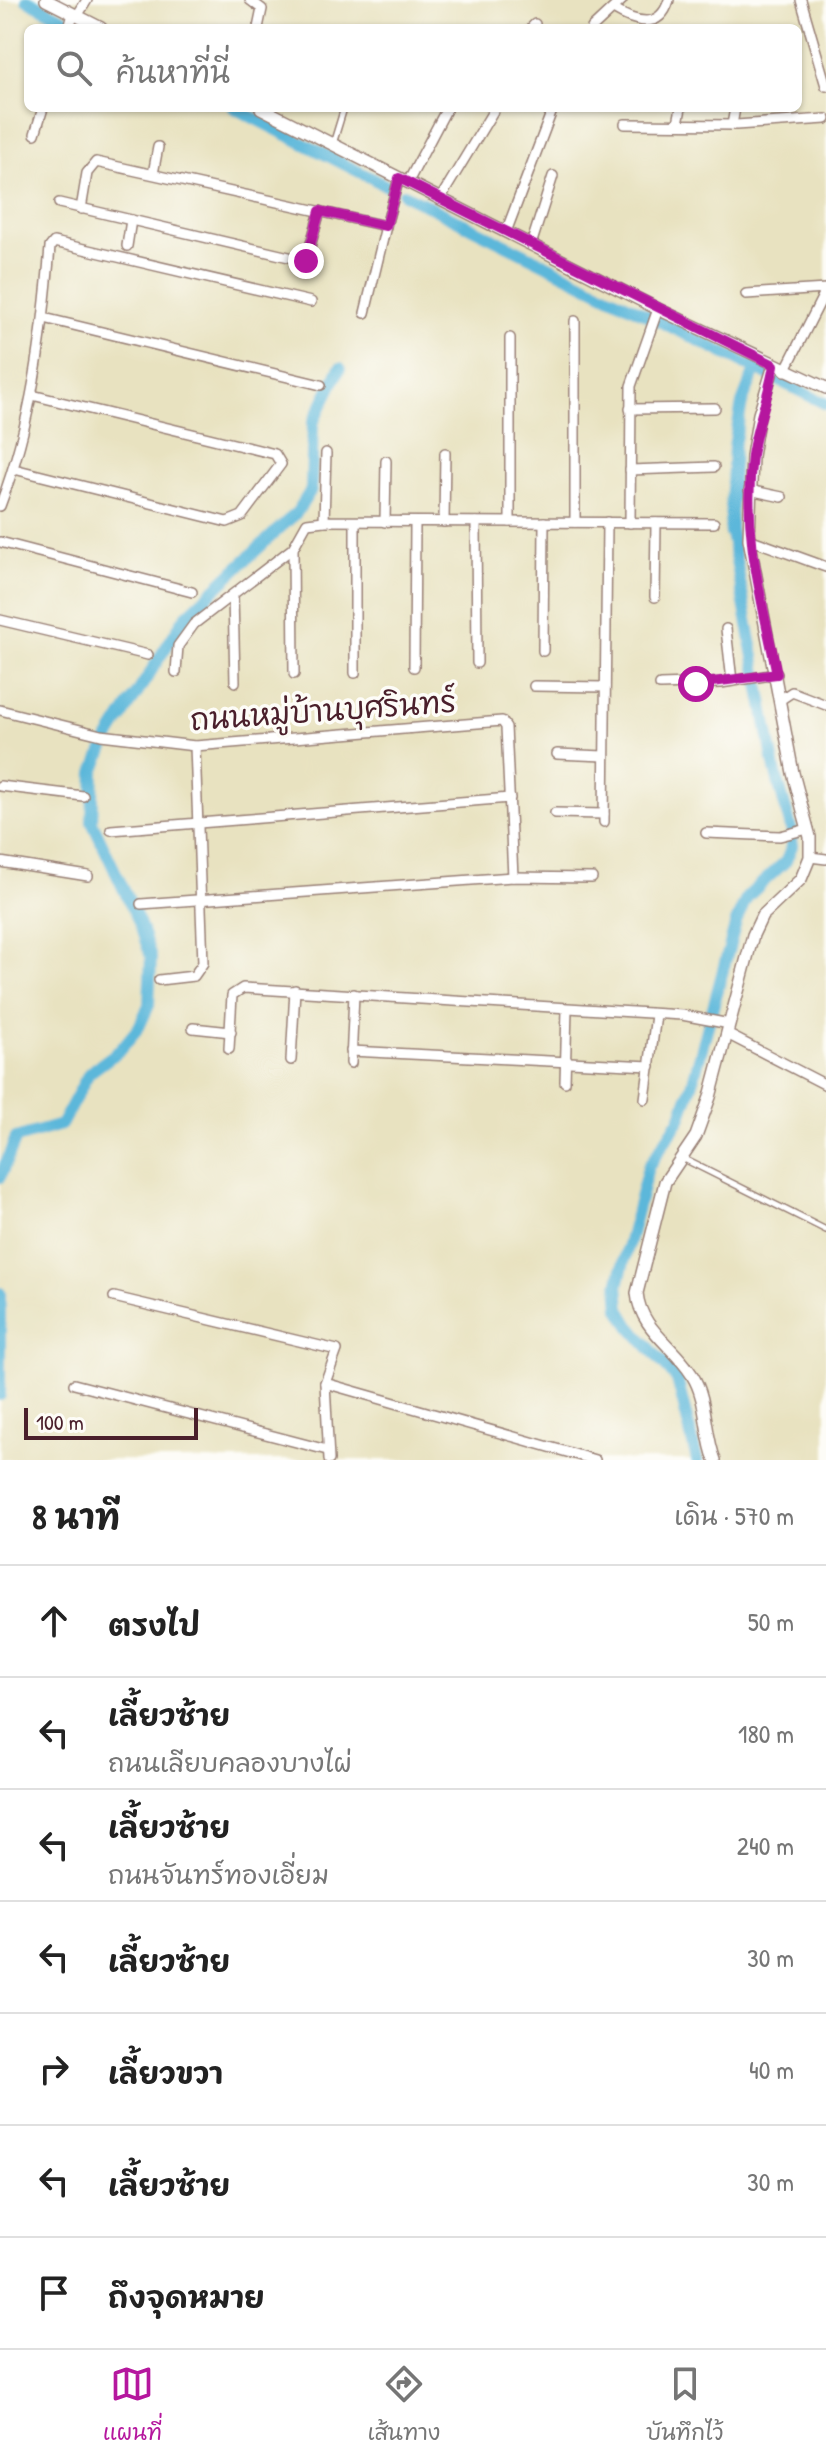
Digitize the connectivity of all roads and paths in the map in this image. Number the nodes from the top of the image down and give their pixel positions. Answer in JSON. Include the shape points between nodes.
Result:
{"nodes":[{"id":1,"x":46,"y":0,"type":"edge"},
{"id":2,"x":87,"y":0,"type":"edge"},
{"id":3,"x":250,"y":0,"type":"edge"},
{"id":4,"x":622,"y":0,"type":"edge"},
{"id":5,"x":669,"y":0,"type":"edge"},
{"id":6,"x":801,"y":0,"type":"edge"},
{"id":7,"x":613,"y":9,"type":"junction"},
{"id":8,"x":72,"y":21,"type":"edge"},
{"id":9,"x":259,"y":24,"type":"edge"},
{"id":10,"x":596,"y":24,"type":"edge"},
{"id":11,"x":826,"y":86,"type":"edge"},
{"id":12,"x":42,"y":112,"type":"edge"},
{"id":13,"x":269,"y":112,"type":"edge"},
{"id":14,"x":343,"y":112,"type":"edge"},
{"id":15,"x":445,"y":112,"type":"edge"},
{"id":16,"x":493,"y":112,"type":"edge"},
{"id":17,"x":551,"y":112,"type":"edge"},
{"id":18,"x":680,"y":112,"type":"edge"},
{"id":19,"x":734,"y":112,"type":"edge"},
{"id":20,"x":826,"y":119,"type":"edge"},
{"id":21,"x":678,"y":123,"type":"junction"},
{"id":22,"x":625,"y":124,"type":"dead end"},
{"id":23,"x":732,"y":125,"type":"junction"},
{"id":24,"x":35,"y":134,"type":"dead end"},
{"id":25,"x":333,"y":144,"type":"junction"},
{"id":26,"x":158,"y":147,"type":"dead end"},
{"id":27,"x":153,"y":174,"type":"junction"},
{"id":28,"x":553,"y":176,"type":"dead end"},
{"id":29,"x":403,"y":180,"type":"junction"},
{"id":30,"x":440,"y":199,"type":"junction"},
{"id":31,"x":59,"y":203,"type":"dead end"},
{"id":32,"x":81,"y":209,"type":"junction"},
{"id":33,"x":320,"y":211,"type":"junction"},
{"id":34,"x":131,"y":220,"type":"junction"},
{"id":35,"x":386,"y":226,"type":"junction"},
{"id":36,"x":506,"y":232,"type":"junction"},
{"id":37,"x":531,"y":245,"type":"junction"},
{"id":38,"x":127,"y":246,"type":"dead end"},
{"id":39,"x":826,"y":289,"type":"edge"},
{"id":40,"x":746,"y":294,"type":"dead end"},
{"id":41,"x":311,"y":302,"type":"dead end"},
{"id":42,"x":658,"y":309,"type":"junction"},
{"id":43,"x":365,"y":313,"type":"dead end"},
{"id":44,"x":44,"y":318,"type":"junction"},
{"id":45,"x":575,"y":321,"type":"dead end"},
{"id":46,"x":510,"y":338,"type":"dead end"},
{"id":47,"x":777,"y":370,"type":"junction"},
{"id":48,"x":321,"y":385,"type":"dead end"},
{"id":49,"x":826,"y":388,"type":"edge"},
{"id":50,"x":32,"y":395,"type":"junction"},
{"id":51,"x":715,"y":408,"type":"dead end"},
{"id":52,"x":630,"y":409,"type":"junction"},
{"id":53,"x":326,"y":453,"type":"dead end"},
{"id":54,"x":445,"y":453,"type":"dead end"},
{"id":55,"x":386,"y":461,"type":"dead end"},
{"id":56,"x":714,"y":467,"type":"dead end"},
{"id":57,"x":14,"y":469,"type":"junction"},
{"id":58,"x":630,"y":470,"type":"junction"},
{"id":59,"x":749,"y":490,"type":"junction"},
{"id":60,"x":782,"y":497,"type":"dead end"},
{"id":61,"x":0,"y":506,"type":"edge"},
{"id":62,"x":324,"y":521,"type":"junction"},
{"id":63,"x":355,"y":522,"type":"junction"},
{"id":64,"x":385,"y":522,"type":"junction"},
{"id":65,"x":415,"y":522,"type":"junction"},
{"id":66,"x":444,"y":522,"type":"junction"},
{"id":67,"x":476,"y":522,"type":"junction"},
{"id":68,"x":510,"y":522,"type":"junction"},
{"id":69,"x":544,"y":522,"type":"junction"},
{"id":70,"x":575,"y":522,"type":"junction"},
{"id":71,"x":607,"y":522,"type":"junction"},
{"id":72,"x":630,"y":523,"type":"junction"},
{"id":73,"x":656,"y":523,"type":"junction"},
{"id":74,"x":714,"y":523,"type":"dead end"},
{"id":75,"x":749,"y":539,"type":"junction"},
{"id":76,"x":0,"y":542,"type":"edge"},
{"id":77,"x":293,"y":548,"type":"junction"},
{"id":78,"x":826,"y":567,"type":"edge"},
{"id":79,"x":192,"y":592,"type":"dead end"},
{"id":80,"x":233,"y":595,"type":"junction"},
{"id":81,"x":655,"y":597,"type":"dead end"},
{"id":82,"x":0,"y":620,"type":"edge"},
{"id":83,"x":726,"y":629,"type":"dead end"},
{"id":84,"x":543,"y":651,"type":"dead end"},
{"id":85,"x":148,"y":655,"type":"dead end"},
{"id":86,"x":477,"y":663,"type":"dead end"},
{"id":87,"x":414,"y":667,"type":"dead end"},
{"id":88,"x":176,"y":672,"type":"dead end"},
{"id":89,"x":355,"y":673,"type":"dead end"},
{"id":90,"x":294,"y":674,"type":"dead end"},
{"id":91,"x":771,"y":675,"type":"junction"},
{"id":92,"x":732,"y":681,"type":"junction"},
{"id":93,"x":235,"y":682,"type":"dead end"},
{"id":94,"x":660,"y":685,"type":"dead end"},
{"id":95,"x":534,"y":686,"type":"dead end"},
{"id":96,"x":605,"y":687,"type":"junction"},
{"id":97,"x":780,"y":700,"type":"junction"},
{"id":98,"x":826,"y":705,"type":"edge"},
{"id":99,"x":0,"y":710,"type":"edge"},
{"id":100,"x":195,"y":746,"type":"junction"},
{"id":101,"x":557,"y":754,"type":"dead end"},
{"id":102,"x":604,"y":756,"type":"junction"},
{"id":103,"x":0,"y":786,"type":"edge"},
{"id":104,"x":83,"y":796,"type":"dead end"},
{"id":105,"x":510,"y":798,"type":"junction"},
{"id":106,"x":555,"y":813,"type":"dead end"},
{"id":107,"x":196,"y":822,"type":"junction"},
{"id":108,"x":111,"y":830,"type":"dead end"},
{"id":109,"x":804,"y":830,"type":"junction"},
{"id":110,"x":706,"y":833,"type":"dead end"},
{"id":111,"x":810,"y":857,"type":"junction"},
{"id":112,"x":826,"y":859,"type":"edge"},
{"id":113,"x":0,"y":862,"type":"edge"},
{"id":114,"x":88,"y":876,"type":"dead end"},
{"id":115,"x":513,"y":877,"type":"junction"},
{"id":116,"x":592,"y":878,"type":"dead end"},
{"id":117,"x":200,"y":899,"type":"junction"},
{"id":118,"x":141,"y":904,"type":"dead end"},
{"id":119,"x":159,"y":980,"type":"dead end"},
{"id":120,"x":295,"y":990,"type":"junction"},
{"id":121,"x":354,"y":994,"type":"junction"},
{"id":122,"x":567,"y":1009,"type":"junction"},
{"id":123,"x":656,"y":1015,"type":"junction"},
{"id":124,"x":725,"y":1026,"type":"junction"},
{"id":125,"x":193,"y":1028,"type":"dead end"},
{"id":126,"x":231,"y":1032,"type":"junction"},
{"id":127,"x":229,"y":1049,"type":"dead end"},
{"id":128,"x":351,"y":1051,"type":"junction"},
{"id":129,"x":291,"y":1060,"type":"dead end"},
{"id":130,"x":566,"y":1061,"type":"junction"},
{"id":131,"x":351,"y":1063,"type":"dead end"},
{"id":132,"x":650,"y":1066,"type":"junction"},
{"id":133,"x":565,"y":1082,"type":"dead end"},
{"id":134,"x":826,"y":1085,"type":"edge"},
{"id":135,"x":645,"y":1099,"type":"dead end"},
{"id":136,"x":681,"y":1158,"type":"junction"},
{"id":137,"x":826,"y":1230,"type":"edge"},
{"id":138,"x":114,"y":1297,"type":"dead end"},
{"id":139,"x":325,"y":1383,"type":"junction"},
{"id":140,"x":74,"y":1384,"type":"dead end"},
{"id":141,"x":328,"y":1455,"type":"edge"},
{"id":142,"x":595,"y":1460,"type":"edge"},
{"id":143,"x":715,"y":1460,"type":"edge"}],
"edges":[{"from":1,"to":8,"type":"street"},
{"from":2,"to":8,"type":"street"},
{"from":3,"to":9,"type":"street","via":[[262,9]]},
{"from":4,"to":7,"type":"street"},
{"from":5,"to":7,"type":"street","via":[[665,12],[642,23]]},
{"from":6,"to":11,"type":"street"},
{"from":7,"to":10,"type":"street"},
{"from":12,"to":24,"type":"street"},
{"from":13,"to":25,"type":"street"},
{"from":14,"to":25,"type":"lane"},
{"from":15,"to":29,"type":"street"},
{"from":16,"to":30,"type":"street"},
{"from":17,"to":36,"type":"street"},
{"from":18,"to":21,"type":"street"},
{"from":19,"to":23,"type":"street"},
{"from":20,"to":23,"type":"street"},
{"from":21,"to":22,"type":"street"},
{"from":21,"to":23,"type":"street"},
{"from":25,"to":29,"type":"street"},
{"from":26,"to":27,"type":"street"},
{"from":27,"to":32,"type":"street","via":[[96,162],[87,173]]},
{"from":27,"to":33,"type":"street"},
{"from":28,"to":37,"type":"street"},
{"from":29,"to":30,"type":"street"},
{"from":29,"to":35,"type":"street"},
{"from":30,"to":36,"type":"street"},
{"from":31,"to":32,"type":"street"},
{"from":32,"to":34,"type":"street"},
{"from":33,"to":34,"type":"street","via":[[305,267]]},
{"from":33,"to":35,"type":"street"},
{"from":34,"to":38,"type":"street"},
{"from":35,"to":43,"type":"street"},
{"from":36,"to":37,"type":"street"},
{"from":37,"to":42,"type":"street"},
{"from":39,"to":40,"type":"street"},
{"from":39,"to":47,"type":"street"},
{"from":41,"to":44,"type":"street","via":[[54,242]]},
{"from":42,"to":47,"type":"street"},
{"from":42,"to":52,"type":"street","via":[[631,386]]},
{"from":44,"to":48,"type":"street"},
{"from":44,"to":50,"type":"street"},
{"from":45,"to":70,"type":"street"},
{"from":46,"to":68,"type":"street"},
{"from":47,"to":49,"type":"street"},
{"from":47,"to":59,"type":"street","via":[[759,414]]},
{"from":50,"to":57,"type":"street"},
{"from":50,"to":57,"type":"street","via":[[275,454],[281,464],[242,516],[227,522]]},
{"from":51,"to":52,"type":"street"},
{"from":52,"to":58,"type":"street"},
{"from":53,"to":62,"type":"street"},
{"from":54,"to":66,"type":"street"},
{"from":55,"to":64,"type":"street"},
{"from":56,"to":58,"type":"street"},
{"from":57,"to":61,"type":"street"},
{"from":58,"to":72,"type":"street"},
{"from":59,"to":60,"type":"street"},
{"from":59,"to":75,"type":"street"},
{"from":62,"to":63,"type":"street"},
{"from":62,"to":77,"type":"street","via":[[307,523]]},
{"from":63,"to":64,"type":"street"},
{"from":63,"to":89,"type":"street"},
{"from":64,"to":65,"type":"street"},
{"from":65,"to":66,"type":"street"},
{"from":65,"to":87,"type":"street"},
{"from":66,"to":67,"type":"street"},
{"from":67,"to":68,"type":"street"},
{"from":67,"to":86,"type":"street"},
{"from":68,"to":69,"type":"street"},
{"from":69,"to":70,"type":"street"},
{"from":69,"to":84,"type":"street"},
{"from":70,"to":71,"type":"street"},
{"from":71,"to":72,"type":"street"},
{"from":71,"to":96,"type":"street"},
{"from":72,"to":73,"type":"street"},
{"from":73,"to":74,"type":"street"},
{"from":73,"to":81,"type":"street"},
{"from":75,"to":78,"type":"street"},
{"from":75,"to":91,"type":"street"},
{"from":76,"to":79,"type":"street"},
{"from":77,"to":80,"type":"street"},
{"from":77,"to":90,"type":"street"},
{"from":80,"to":88,"type":"street","via":[[194,624],[178,646]]},
{"from":80,"to":93,"type":"street"},
{"from":82,"to":85,"type":"street"},
{"from":83,"to":92,"type":"street"},
{"from":91,"to":92,"type":"street"},
{"from":91,"to":97,"type":"street"},
{"from":92,"to":94,"type":"street"},
{"from":95,"to":96,"type":"street"},
{"from":96,"to":102,"type":"street"},
{"from":97,"to":98,"type":"street","via":[[792,692]]},
{"from":97,"to":109,"type":"street"},
{"from":99,"to":100,"type":"street","name":"ถนนหมู่บ้านบุศรินทร์","via":[[101,735]]},
{"from":100,"to":105,"type":"street","name":"ถนนหมู่บ้านบุศรินทร์","via":[[498,721],[506,727]]},
{"from":100,"to":107,"type":"street"},
{"from":101,"to":102,"type":"street"},
{"from":102,"to":106,"type":"street","via":[[604,818]]},
{"from":103,"to":104,"type":"street"},
{"from":105,"to":107,"type":"street"},
{"from":105,"to":115,"type":"street"},
{"from":107,"to":108,"type":"street"},
{"from":107,"to":117,"type":"street"},
{"from":109,"to":110,"type":"street"},
{"from":109,"to":111,"type":"street"},
{"from":111,"to":112,"type":"street"},
{"from":111,"to":124,"type":"street","via":[[801,879],[762,916]]},
{"from":113,"to":114,"type":"street"},
{"from":115,"to":116,"type":"street"},
{"from":115,"to":117,"type":"street"},
{"from":117,"to":118,"type":"street"},
{"from":117,"to":119,"type":"street","via":[[203,963],[194,976]]},
{"from":120,"to":121,"type":"street"},
{"from":120,"to":126,"type":"street","via":[[235,991]]},
{"from":120,"to":129,"type":"street"},
{"from":121,"to":122,"type":"street"},
{"from":121,"to":128,"type":"street"},
{"from":122,"to":123,"type":"street"},
{"from":122,"to":130,"type":"street"},
{"from":123,"to":124,"type":"street","via":[[696,1017]]},
{"from":123,"to":132,"type":"street"},
{"from":124,"to":134,"type":"street"},
{"from":124,"to":136,"type":"street","via":[[696,1136]]},
{"from":125,"to":126,"type":"street"},
{"from":126,"to":127,"type":"street"},
{"from":128,"to":130,"type":"street"},
{"from":128,"to":131,"type":"street"},
{"from":130,"to":132,"type":"street"},
{"from":130,"to":133,"type":"street"},
{"from":132,"to":135,"type":"street"},
{"from":136,"to":137,"type":"lane"},
{"from":136,"to":143,"type":"street","via":[[665,1182],[655,1216],[638,1309],[693,1376]]},
{"from":138,"to":139,"type":"street","via":[[337,1350]]},
{"from":139,"to":141,"type":"street"},
{"from":139,"to":142,"type":"street"},
{"from":140,"to":141,"type":"street"}]}
